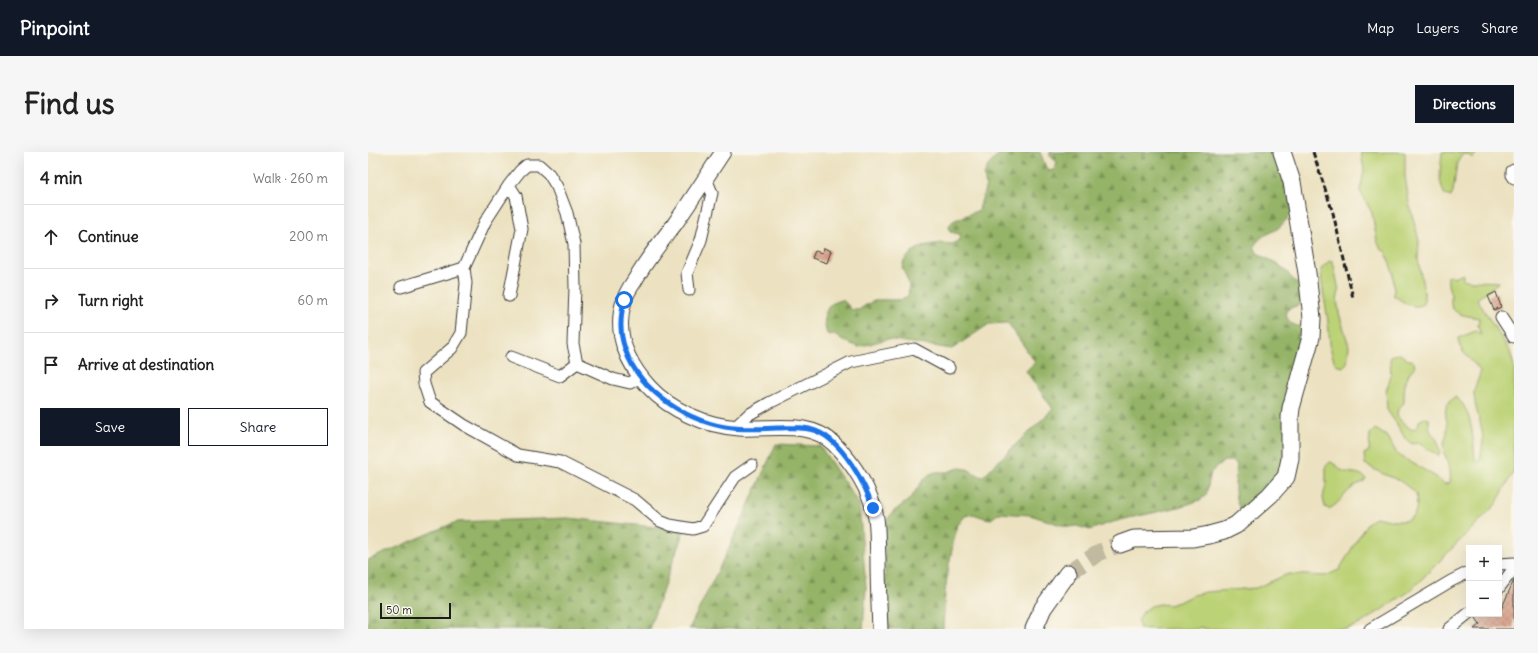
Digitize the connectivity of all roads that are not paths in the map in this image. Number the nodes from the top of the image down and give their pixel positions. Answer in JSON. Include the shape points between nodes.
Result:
{"nodes":[{"id":1,"x":723,"y":152,"type":"edge"},
{"id":2,"x":1282,"y":152,"type":"edge"},
{"id":3,"x":1514,"y":170,"type":"edge"},
{"id":4,"x":706,"y":178,"type":"junction"},
{"id":5,"x":1514,"y":178,"type":"edge"},
{"id":6,"x":509,"y":185,"type":"junction"},
{"id":7,"x":464,"y":268,"type":"junction"},
{"id":8,"x":401,"y":287,"type":"dead end"},
{"id":9,"x":689,"y":290,"type":"dead end"},
{"id":10,"x":509,"y":296,"type":"dead end"},
{"id":11,"x":1501,"y":317,"type":"dead end"},
{"id":12,"x":1514,"y":337,"type":"edge"},
{"id":13,"x":511,"y":357,"type":"dead end"},
{"id":14,"x":577,"y":363,"type":"junction"},
{"id":15,"x":949,"y":368,"type":"dead end"},
{"id":16,"x":640,"y":377,"type":"junction"},
{"id":17,"x":734,"y":428,"type":"junction"},
{"id":18,"x":752,"y":465,"type":"dead end"},
{"id":19,"x":1120,"y":544,"type":"tunnel mouth"},
{"id":20,"x":1514,"y":563,"type":"edge"},
{"id":21,"x":1502,"y":564,"type":"edge"},
{"id":22,"x":1514,"y":568,"type":"edge"},
{"id":23,"x":1068,"y":573,"type":"tunnel mouth"},
{"id":24,"x":1466,"y":574,"type":"edge"},
{"id":25,"x":1502,"y":584,"type":"edge"},
{"id":26,"x":1466,"y":615,"type":"edge"},
{"id":27,"x":880,"y":629,"type":"edge"},
{"id":28,"x":1034,"y":629,"type":"edge"},
{"id":29,"x":1370,"y":629,"type":"edge"},
{"id":30,"x":1449,"y":629,"type":"edge"}],
"edges":[{"from":1,"to":4,"type":"main road"},
{"from":2,"to":19,"type":"main road","via":[[1292,182],[1312,318],[1311,337],[1291,408],[1288,471],[1283,482],[1236,525],[1224,531],[1193,538],[1134,539]]},
{"from":3,"to":5,"type":"street"},
{"from":4,"to":9,"type":"street","via":[[712,193],[701,240],[687,273]]},
{"from":4,"to":16,"type":"main road","via":[[646,261],[624,300],[621,318],[622,341],[628,358]]},
{"from":6,"to":7,"type":"street","via":[[485,222]]},
{"from":6,"to":10,"type":"street","via":[[516,196],[522,229]]},
{"from":6,"to":14,"type":"street","via":[[527,165],[539,165],[549,174],[557,187],[567,213],[574,244],[573,344]]},
{"from":7,"to":8,"type":"street"},
{"from":7,"to":18,"type":"street","via":[[466,283],[461,333],[452,348],[423,373],[430,402],[464,425],[518,455],[560,462],[635,500],[660,521],[693,529],[703,526],[735,477]]},
{"from":11,"to":12,"type":"street"},
{"from":13,"to":14,"type":"street","via":[[560,376]]},
{"from":14,"to":16,"type":"street","via":[[613,379],[630,383]]},
{"from":15,"to":17,"type":"street","via":[[914,349],[851,362],[769,403],[748,415]]},
{"from":16,"to":17,"type":"main road","via":[[676,409],[708,423]]},
{"from":17,"to":27,"type":"main road","via":[[796,428],[816,431],[835,444],[848,460],[869,494],[876,518]]},
{"from":20,"to":21,"type":"street"},
{"from":22,"to":25,"type":"street"},
{"from":23,"to":28,"type":"main road","via":[[1043,608]]},
{"from":24,"to":29,"type":"street"},
{"from":26,"to":30,"type":"street"}]}
